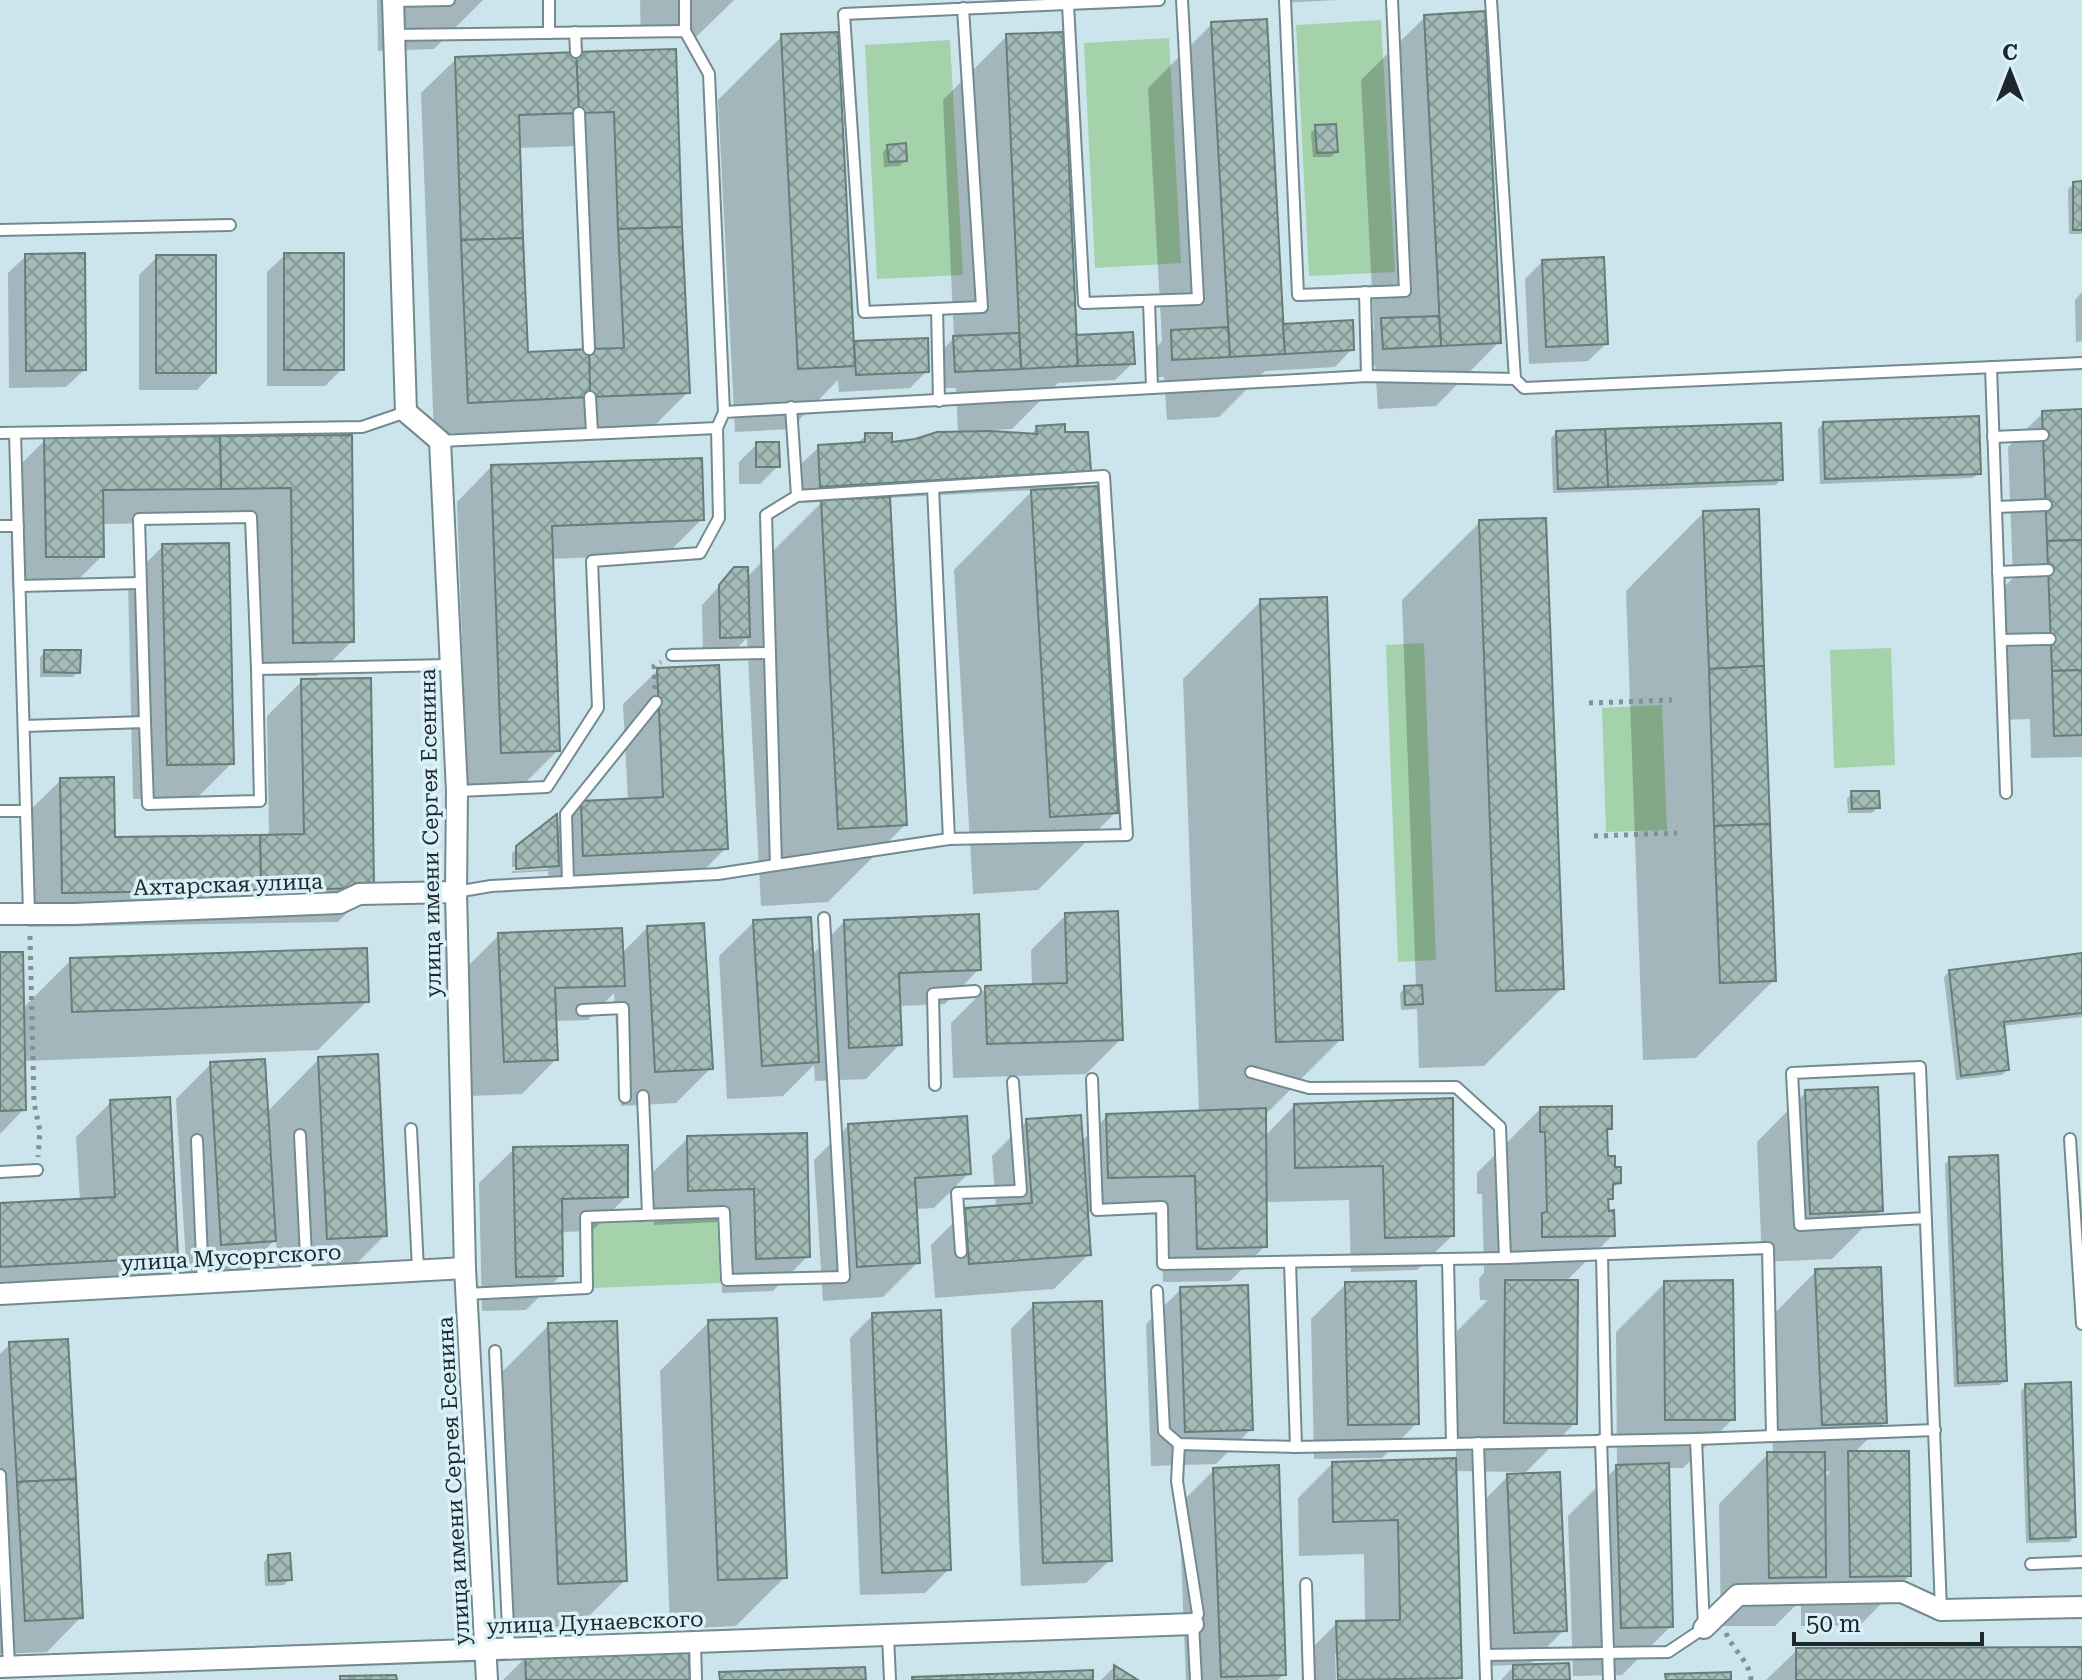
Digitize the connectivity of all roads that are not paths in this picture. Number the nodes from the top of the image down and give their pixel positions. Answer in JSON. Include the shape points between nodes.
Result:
{"nodes":[{"id":1,"x":393,"y":0,"type":"edge"},
{"id":2,"x":449,"y":0,"type":"edge"},
{"id":3,"x":549,"y":0,"type":"edge"},
{"id":4,"x":685,"y":0,"type":"edge"},
{"id":5,"x":1159,"y":0,"type":"edge"},
{"id":6,"x":1182,"y":0,"type":"edge"},
{"id":7,"x":1285,"y":0,"type":"edge"},
{"id":8,"x":1392,"y":0,"type":"edge"},
{"id":9,"x":1491,"y":0,"type":"edge"},
{"id":10,"x":1068,"y":5,"type":"junction"},
{"id":11,"x":963,"y":8,"type":"junction"},
{"id":12,"x":685,"y":31,"type":"junction"},
{"id":13,"x":575,"y":32,"type":"junction"},
{"id":14,"x":549,"y":33,"type":"junction"},
{"id":15,"x":393,"y":35,"type":"junction"},
{"id":16,"x":576,"y":52,"type":"dead end"},
{"id":17,"x":579,"y":113,"type":"dead end"},
{"id":18,"x":230,"y":225,"type":"dead end"},
{"id":19,"x":0,"y":230,"type":"edge"},
{"id":20,"x":1365,"y":292,"type":"junction"},
{"id":21,"x":1149,"y":301,"type":"junction"},
{"id":22,"x":937,"y":309,"type":"junction"},
{"id":23,"x":589,"y":349,"type":"dead end"},
{"id":24,"x":2082,"y":363,"type":"edge"},
{"id":25,"x":1991,"y":367,"type":"junction"},
{"id":26,"x":1367,"y":376,"type":"junction"},
{"id":27,"x":1515,"y":379,"type":"junction"},
{"id":28,"x":1152,"y":387,"type":"junction"},
{"id":29,"x":590,"y":397,"type":"dead end"},
{"id":30,"x":939,"y":401,"type":"junction"},
{"id":31,"x":791,"y":407,"type":"junction"},
{"id":32,"x":406,"y":412,"type":"junction"},
{"id":33,"x":724,"y":412,"type":"junction"},
{"id":34,"x":717,"y":428,"type":"junction"},
{"id":35,"x":592,"y":432,"type":"junction"},
{"id":36,"x":0,"y":433,"type":"edge"},
{"id":37,"x":15,"y":433,"type":"junction"},
{"id":38,"x":2043,"y":435,"type":"dead end"},
{"id":39,"x":1993,"y":437,"type":"junction"},
{"id":40,"x":440,"y":441,"type":"junction"},
{"id":41,"x":933,"y":487,"type":"junction"},
{"id":42,"x":797,"y":496,"type":"junction"},
{"id":43,"x":2046,"y":505,"type":"dead end"},
{"id":44,"x":1996,"y":507,"type":"junction"},
{"id":45,"x":0,"y":526,"type":"edge"},
{"id":46,"x":18,"y":526,"type":"junction"},
{"id":47,"x":2048,"y":570,"type":"dead end"},
{"id":48,"x":1998,"y":572,"type":"junction"},
{"id":49,"x":140,"y":583,"type":"junction"},
{"id":50,"x":20,"y":586,"type":"junction"},
{"id":51,"x":2050,"y":639,"type":"dead end"},
{"id":52,"x":2001,"y":640,"type":"junction"},
{"id":53,"x":770,"y":653,"type":"junction"},
{"id":54,"x":672,"y":655,"type":"road end"},
{"id":55,"x":450,"y":665,"type":"junction"},
{"id":56,"x":257,"y":669,"type":"junction"},
{"id":57,"x":656,"y":702,"type":"road end"},
{"id":58,"x":145,"y":722,"type":"junction"},
{"id":59,"x":24,"y":726,"type":"junction"},
{"id":60,"x":457,"y":791,"type":"junction"},
{"id":61,"x":2006,"y":793,"type":"dead end"},
{"id":62,"x":0,"y":811,"type":"edge"},
{"id":63,"x":26,"y":811,"type":"junction"},
{"id":64,"x":949,"y":839,"type":"junction"},
{"id":65,"x":776,"y":865,"type":"junction"},
{"id":66,"x":568,"y":882,"type":"junction"},
{"id":67,"x":456,"y":892,"type":"junction"},
{"id":68,"x":29,"y":913,"type":"junction"},
{"id":69,"x":0,"y":914,"type":"edge"},
{"id":70,"x":824,"y":918,"type":"dead end"},
{"id":71,"x":975,"y":991,"type":"dead end"},
{"id":72,"x":582,"y":1010,"type":"dead end"},
{"id":73,"x":1251,"y":1072,"type":"dead end"},
{"id":74,"x":1092,"y":1079,"type":"dead end"},
{"id":75,"x":1013,"y":1082,"type":"dead end"},
{"id":76,"x":935,"y":1085,"type":"dead end"},
{"id":77,"x":643,"y":1096,"type":"dead end"},
{"id":78,"x":625,"y":1097,"type":"dead end"},
{"id":79,"x":411,"y":1129,"type":"dead end"},
{"id":80,"x":300,"y":1135,"type":"dead end"},
{"id":81,"x":2070,"y":1139,"type":"dead end"},
{"id":82,"x":197,"y":1140,"type":"dead end"},
{"id":83,"x":37,"y":1170,"type":"road end"},
{"id":84,"x":0,"y":1172,"type":"edge"},
{"id":85,"x":648,"y":1214,"type":"junction"},
{"id":86,"x":1926,"y":1218,"type":"junction"},
{"id":87,"x":961,"y":1252,"type":"dead end"},
{"id":88,"x":1602,"y":1255,"type":"junction"},
{"id":89,"x":1505,"y":1258,"type":"junction"},
{"id":90,"x":1448,"y":1259,"type":"junction"},
{"id":91,"x":1290,"y":1262,"type":"junction"},
{"id":92,"x":465,"y":1268,"type":"junction"},
{"id":93,"x":418,"y":1269,"type":"junction"},
{"id":94,"x":307,"y":1276,"type":"junction"},
{"id":95,"x":203,"y":1282,"type":"junction"},
{"id":96,"x":1157,"y":1291,"type":"dead end"},
{"id":97,"x":0,"y":1294,"type":"edge"},
{"id":98,"x":466,"y":1294,"type":"junction"},
{"id":99,"x":2082,"y":1324,"type":"edge"},
{"id":100,"x":495,"y":1351,"type":"dead end"},
{"id":101,"x":1935,"y":1430,"type":"junction"},
{"id":102,"x":1772,"y":1436,"type":"junction"},
{"id":103,"x":1696,"y":1439,"type":"junction"},
{"id":104,"x":1604,"y":1440,"type":"junction"},
{"id":105,"x":1478,"y":1443,"type":"junction"},
{"id":106,"x":1179,"y":1444,"type":"junction"},
{"id":107,"x":1452,"y":1444,"type":"junction"},
{"id":108,"x":1296,"y":1447,"type":"junction"},
{"id":109,"x":0,"y":1475,"type":"edge"},
{"id":110,"x":2082,"y":1562,"type":"edge"},
{"id":111,"x":2031,"y":1564,"type":"dead end"},
{"id":112,"x":1306,"y":1584,"type":"dead end"},
{"id":113,"x":2082,"y":1607,"type":"edge"},
{"id":114,"x":1941,"y":1610,"type":"junction"},
{"id":115,"x":1711,"y":1621,"type":"junction"},
{"id":116,"x":1193,"y":1624,"type":"junction"},
{"id":117,"x":888,"y":1635,"type":"junction"},
{"id":118,"x":695,"y":1642,"type":"junction"},
{"id":119,"x":486,"y":1649,"type":"junction"},
{"id":120,"x":509,"y":1649,"type":"junction"},
{"id":121,"x":1608,"y":1653,"type":"junction"},
{"id":122,"x":1485,"y":1655,"type":"junction"},
{"id":123,"x":4,"y":1667,"type":"edge"},
{"id":124,"x":487,"y":1680,"type":"edge"},
{"id":125,"x":696,"y":1680,"type":"edge"},
{"id":126,"x":890,"y":1680,"type":"edge"},
{"id":127,"x":1196,"y":1680,"type":"edge"},
{"id":128,"x":1309,"y":1680,"type":"edge"},
{"id":129,"x":1486,"y":1680,"type":"edge"},
{"id":130,"x":1609,"y":1680,"type":"edge"}],
"edges":[{"from":1,"to":2,"type":"lane"},
{"from":1,"to":15,"type":"street"},
{"from":3,"to":14,"type":"lane"},
{"from":4,"to":12,"type":"lane"},
{"from":5,"to":10,"type":"lane"},
{"from":6,"to":21,"type":"lane","via":[[1198,299]]},
{"from":7,"to":20,"type":"lane","via":[[1298,295]]},
{"from":8,"to":20,"type":"lane","via":[[1405,291]]},
{"from":9,"to":27,"type":"lane"},
{"from":10,"to":11,"type":"lane"},
{"from":10,"to":21,"type":"lane","via":[[1084,303]]},
{"from":11,"to":22,"type":"lane","via":[[982,307]]},
{"from":11,"to":22,"type":"lane","via":[[844,14],[864,312]]},
{"from":12,"to":13,"type":"lane"},
{"from":12,"to":33,"type":"lane","via":[[709,74]]},
{"from":13,"to":14,"type":"lane"},
{"from":13,"to":16,"type":"lane"},
{"from":14,"to":15,"type":"lane"},
{"from":15,"to":32,"type":"street"},
{"from":17,"to":23,"type":"lane"},
{"from":18,"to":19,"type":"lane"},
{"from":20,"to":26,"type":"lane"},
{"from":21,"to":28,"type":"lane"},
{"from":22,"to":30,"type":"lane"},
{"from":24,"to":25,"type":"lane"},
{"from":25,"to":27,"type":"lane","via":[[1524,388]]},
{"from":25,"to":39,"type":"lane"},
{"from":26,"to":27,"type":"lane"},
{"from":26,"to":28,"type":"lane"},
{"from":28,"to":30,"type":"lane"},
{"from":29,"to":35,"type":"lane"},
{"from":30,"to":31,"type":"lane"},
{"from":31,"to":33,"type":"lane"},
{"from":31,"to":42,"type":"lane"},
{"from":32,"to":37,"type":"lane","via":[[362,427]]},
{"from":32,"to":40,"type":"street"},
{"from":33,"to":34,"type":"lane"},
{"from":34,"to":35,"type":"lane"},
{"from":34,"to":60,"type":"lane","via":[[719,518],[700,553],[592,561],[598,708],[547,787]]},
{"from":35,"to":40,"type":"lane"},
{"from":36,"to":37,"type":"lane"},
{"from":37,"to":46,"type":"lane"},
{"from":38,"to":39,"type":"lane"},
{"from":39,"to":44,"type":"lane"},
{"from":40,"to":55,"type":"street","name":"улица имени Сергея Есенина"},
{"from":41,"to":42,"type":"lane"},
{"from":41,"to":64,"type":"lane"},
{"from":41,"to":64,"type":"lane","via":[[1104,476],[1127,835]]},
{"from":42,"to":53,"type":"lane","via":[[766,515]]},
{"from":43,"to":44,"type":"lane"},
{"from":44,"to":48,"type":"lane"},
{"from":45,"to":46,"type":"lane"},
{"from":46,"to":50,"type":"lane"},
{"from":47,"to":48,"type":"lane"},
{"from":48,"to":52,"type":"lane"},
{"from":49,"to":50,"type":"lane"},
{"from":49,"to":56,"type":"lane","via":[[139,519],[251,517]]},
{"from":49,"to":58,"type":"lane"},
{"from":50,"to":59,"type":"lane"},
{"from":51,"to":52,"type":"lane"},
{"from":52,"to":61,"type":"lane"},
{"from":53,"to":54,"type":"lane"},
{"from":53,"to":65,"type":"lane"},
{"from":55,"to":56,"type":"lane"},
{"from":55,"to":60,"type":"street","name":"улица имени Сергея Есенина"},
{"from":56,"to":58,"type":"lane","via":[[260,801],[148,804]]},
{"from":57,"to":66,"type":"lane","via":[[566,814]]},
{"from":58,"to":59,"type":"lane"},
{"from":59,"to":63,"type":"lane"},
{"from":60,"to":67,"type":"street","name":"улица имени Сергея Есенина"},
{"from":62,"to":63,"type":"lane"},
{"from":63,"to":68,"type":"lane"},
{"from":64,"to":65,"type":"lane"},
{"from":65,"to":66,"type":"lane","via":[[718,874]]},
{"from":66,"to":67,"type":"lane"},
{"from":67,"to":68,"type":"street","name":"Ахтарская улица","via":[[359,894],[340,903]]},
{"from":67,"to":92,"type":"street","name":"улица имени Сергея Есенина"},
{"from":68,"to":69,"type":"street","name":"Ахтарская улица"},
{"from":70,"to":85,"type":"lane","via":[[844,1277],[727,1280],[724,1212]]},
{"from":71,"to":76,"type":"lane","via":[[933,994]]},
{"from":72,"to":78,"type":"lane","via":[[623,1008]]},
{"from":73,"to":89,"type":"lane","via":[[1309,1088],[1456,1087],[1500,1127]]},
{"from":74,"to":91,"type":"lane","via":[[1097,1210],[1162,1207],[1163,1264]]},
{"from":75,"to":87,"type":"lane","via":[[1021,1191],[957,1193]]},
{"from":77,"to":85,"type":"lane"},
{"from":79,"to":93,"type":"lane"},
{"from":80,"to":94,"type":"lane"},
{"from":81,"to":99,"type":"lane"},
{"from":82,"to":95,"type":"lane"},
{"from":83,"to":84,"type":"lane"},
{"from":85,"to":98,"type":"lane","via":[[586,1217],[587,1288]]},
{"from":86,"to":86,"type":"lane","via":[[1800,1225],[1792,1073],[1920,1067]]},
{"from":86,"to":101,"type":"lane"},
{"from":88,"to":89,"type":"lane"},
{"from":88,"to":102,"type":"lane","via":[[1768,1248]]},
{"from":88,"to":104,"type":"lane"},
{"from":89,"to":90,"type":"lane"},
{"from":90,"to":91,"type":"lane"},
{"from":90,"to":107,"type":"lane"},
{"from":91,"to":108,"type":"lane"},
{"from":92,"to":93,"type":"street","name":"улица Мусоргского"},
{"from":92,"to":98,"type":"street","name":"улица имени Сергея Есенина"},
{"from":93,"to":94,"type":"street","name":"улица Мусоргского"},
{"from":94,"to":95,"type":"street","name":"улица Мусоргского"},
{"from":95,"to":97,"type":"street","name":"улица Мусоргского"},
{"from":96,"to":106,"type":"lane","via":[[1164,1431]]},
{"from":98,"to":119,"type":"street","name":"улица имени Сергея Есенина"},
{"from":100,"to":120,"type":"lane"},
{"from":101,"to":102,"type":"lane"},
{"from":101,"to":114,"type":"lane"},
{"from":102,"to":103,"type":"lane"},
{"from":103,"to":104,"type":"lane"},
{"from":103,"to":115,"type":"lane"},
{"from":104,"to":105,"type":"lane"},
{"from":104,"to":121,"type":"lane"},
{"from":105,"to":107,"type":"lane"},
{"from":105,"to":122,"type":"lane"},
{"from":106,"to":108,"type":"lane"},
{"from":106,"to":116,"type":"lane","via":[[1177,1481],[1198,1614]]},
{"from":107,"to":108,"type":"lane"},
{"from":109,"to":123,"type":"lane"},
{"from":110,"to":111,"type":"lane"},
{"from":112,"to":128,"type":"lane"},
{"from":113,"to":114,"type":"street"},
{"from":114,"to":115,"type":"street","via":[[1902,1592],[1738,1595]]},
{"from":115,"to":121,"type":"lane","via":[[1668,1652]]},
{"from":116,"to":117,"type":"street","name":"улица Дунаевского"},
{"from":116,"to":127,"type":"lane"},
{"from":117,"to":118,"type":"street","name":"улица Дунаевского"},
{"from":117,"to":126,"type":"lane"},
{"from":118,"to":120,"type":"street","name":"улица Дунаевского"},
{"from":118,"to":125,"type":"lane"},
{"from":119,"to":120,"type":"street","name":"улица Дунаевского"},
{"from":119,"to":123,"type":"street","name":"улица Дунаевского"},
{"from":119,"to":124,"type":"street","name":"улица имени Сергея Есенина"},
{"from":121,"to":122,"type":"lane"},
{"from":121,"to":130,"type":"lane"},
{"from":122,"to":129,"type":"lane"}]}
